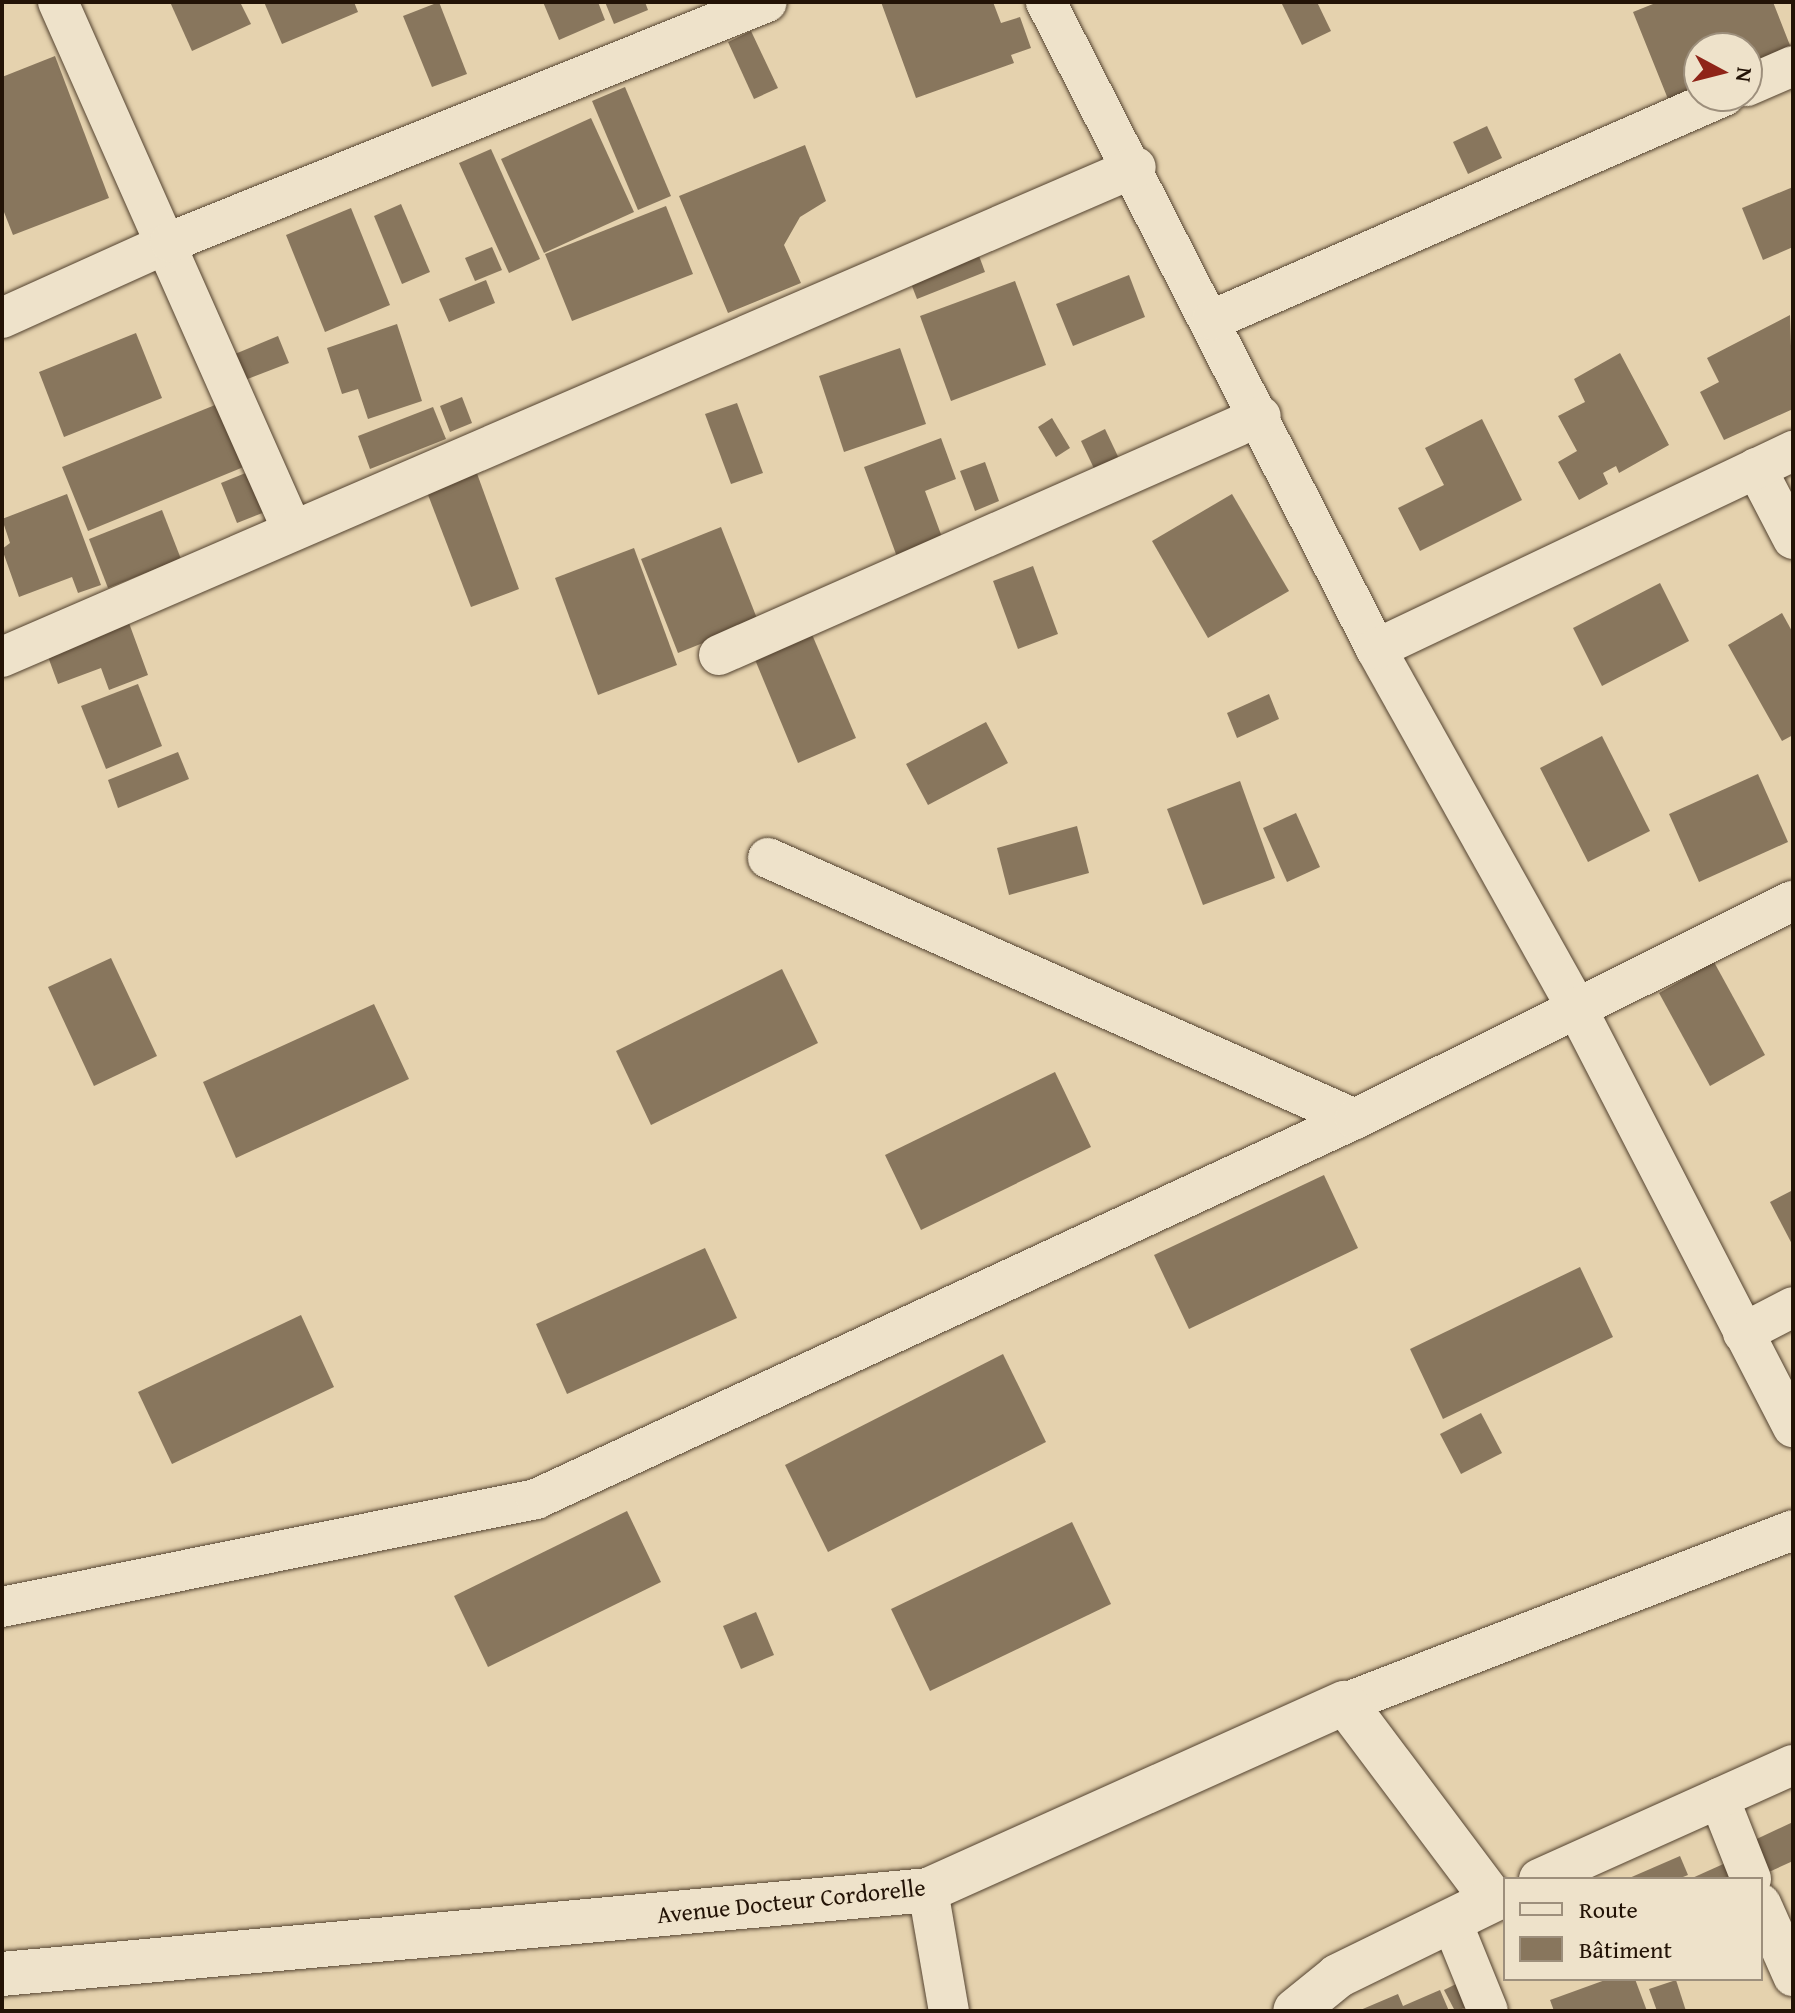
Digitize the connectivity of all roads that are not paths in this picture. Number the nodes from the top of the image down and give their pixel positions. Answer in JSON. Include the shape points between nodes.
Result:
{"nodes":[{"id":1,"x":58,"y":2,"type":"edge"},
{"id":2,"x":767,"y":2,"type":"edge"},
{"id":3,"x":1046,"y":2,"type":"edge"},
{"id":4,"x":1793,"y":66,"type":"edge"},
{"id":5,"x":1763,"y":79,"type":"edge"},
{"id":6,"x":1687,"y":112,"type":"edge"},
{"id":7,"x":1136,"y":167,"type":"junction"},
{"id":8,"x":170,"y":242,"type":"junction"},
{"id":9,"x":2,"y":318,"type":"edge"},
{"id":10,"x":1212,"y":320,"type":"junction"},
{"id":11,"x":1261,"y":416,"type":"junction"},
{"id":12,"x":1793,"y":451,"type":"edge"},
{"id":13,"x":1756,"y":468,"type":"junction"},
{"id":14,"x":291,"y":527,"type":"junction"},
{"id":15,"x":1793,"y":539,"type":"edge"},
{"id":16,"x":1376,"y":649,"type":"junction"},
{"id":17,"x":719,"y":655,"type":"dead end"},
{"id":18,"x":2,"y":657,"type":"edge"},
{"id":19,"x":768,"y":858,"type":"dead end"},
{"id":20,"x":1793,"y":901,"type":"edge"},
{"id":21,"x":1576,"y":1007,"type":"junction"},
{"id":22,"x":1355,"y":1119,"type":"junction"},
{"id":23,"x":1793,"y":1307,"type":"edge"},
{"id":24,"x":1743,"y":1333,"type":"junction"},
{"id":25,"x":1793,"y":1427,"type":"edge"},
{"id":26,"x":1793,"y":1530,"type":"edge"},
{"id":27,"x":2,"y":1607,"type":"edge"},
{"id":28,"x":1345,"y":1703,"type":"junction"},
{"id":29,"x":1793,"y":1765,"type":"edge"},
{"id":30,"x":1719,"y":1798,"type":"junction"},
{"id":31,"x":1543,"y":1877,"type":"edge"},
{"id":32,"x":1750,"y":1877,"type":"edge"},
{"id":33,"x":928,"y":1890,"type":"junction"},
{"id":34,"x":1499,"y":1897,"type":"edge"},
{"id":35,"x":1763,"y":1908,"type":"edge"},
{"id":36,"x":1451,"y":1920,"type":"junction"},
{"id":37,"x":2,"y":1974,"type":"edge"},
{"id":38,"x":1793,"y":1976,"type":"edge"},
{"id":39,"x":949,"y":2011,"type":"edge"},
{"id":40,"x":1295,"y":2011,"type":"edge"},
{"id":41,"x":1488,"y":2011,"type":"edge"}],
"edges":[{"from":1,"to":8,"type":"street"},
{"from":2,"to":8,"type":"street"},
{"from":3,"to":7,"type":"street"},
{"from":4,"to":5,"type":"street"},
{"from":6,"to":10,"type":"street"},
{"from":7,"to":10,"type":"street"},
{"from":7,"to":14,"type":"street"},
{"from":8,"to":9,"type":"street"},
{"from":8,"to":14,"type":"street"},
{"from":10,"to":11,"type":"street"},
{"from":11,"to":16,"type":"street"},
{"from":11,"to":17,"type":"street"},
{"from":12,"to":13,"type":"street"},
{"from":13,"to":15,"type":"street"},
{"from":13,"to":16,"type":"street"},
{"from":14,"to":18,"type":"street"},
{"from":16,"to":21,"type":"street"},
{"from":19,"to":22,"type":"street"},
{"from":20,"to":21,"type":"street"},
{"from":21,"to":22,"type":"street"},
{"from":21,"to":24,"type":"street"},
{"from":22,"to":27,"type":"street","via":[[536,1499]]},
{"from":23,"to":24,"type":"street"},
{"from":24,"to":25,"type":"street"},
{"from":26,"to":28,"type":"street"},
{"from":28,"to":33,"type":"street","name":"Avenue Docteur Cordorelle"},
{"from":28,"to":34,"type":"street"},
{"from":29,"to":30,"type":"street"},
{"from":30,"to":31,"type":"street"},
{"from":30,"to":32,"type":"street"},
{"from":33,"to":37,"type":"street","name":"Avenue Docteur Cordorelle"},
{"from":33,"to":39,"type":"street"},
{"from":34,"to":36,"type":"street"},
{"from":35,"to":38,"type":"street"},
{"from":36,"to":40,"type":"street","via":[[1338,1976]]},
{"from":36,"to":41,"type":"street"}]}
